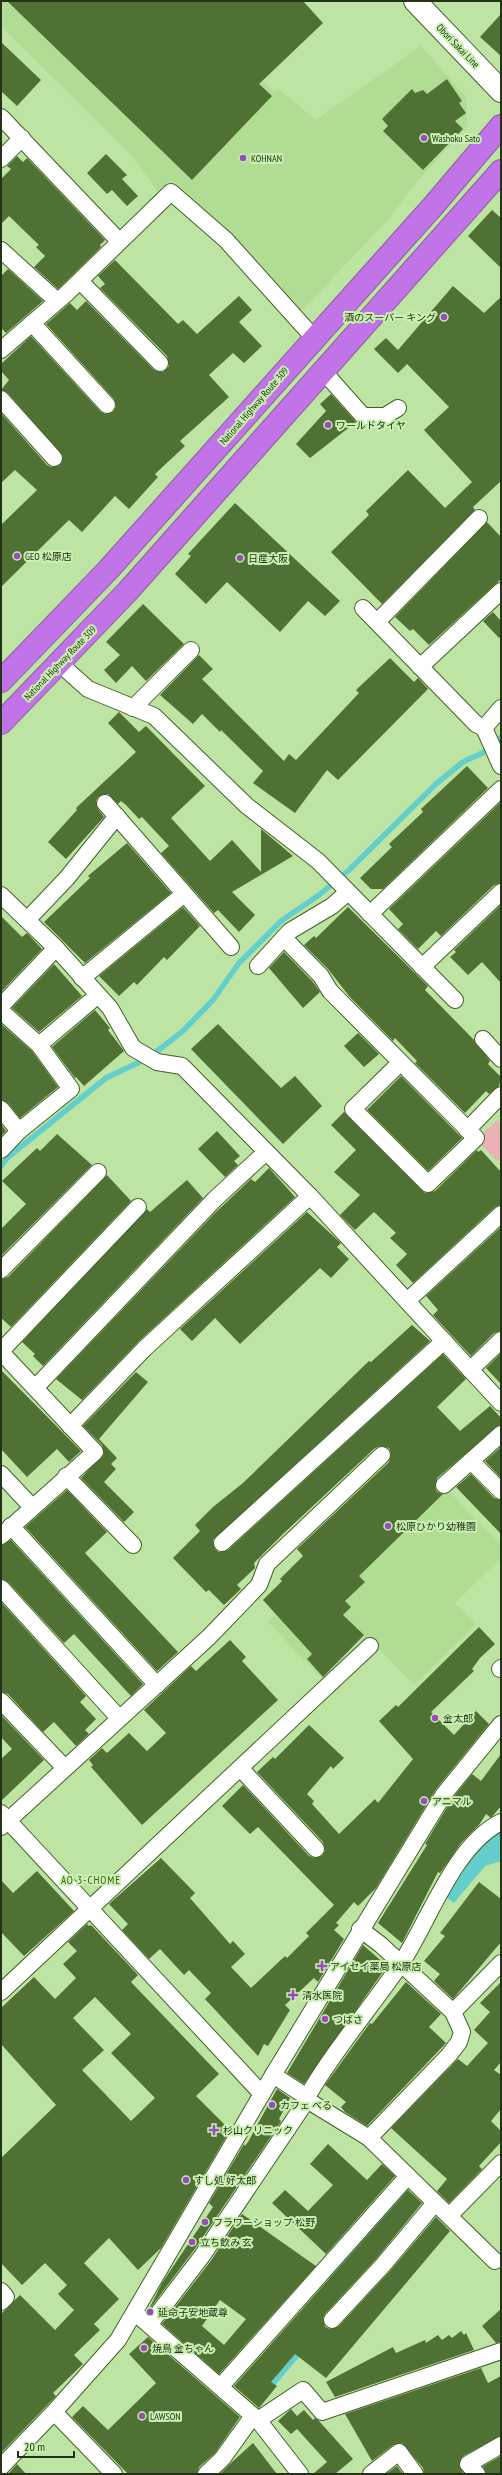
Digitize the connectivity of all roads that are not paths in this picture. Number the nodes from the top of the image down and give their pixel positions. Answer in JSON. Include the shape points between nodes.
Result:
{"nodes":[{"id":1,"x":414,"y":1,"type":"edge"},
{"id":2,"x":501,"y":91,"type":"edge"},
{"id":3,"x":1,"y":117,"type":"edge"},
{"id":4,"x":501,"y":126,"type":"edge"},
{"id":5,"x":22,"y":138,"type":"junction"},
{"id":6,"x":1,"y":159,"type":"edge"},
{"id":7,"x":501,"y":172,"type":"edge"},
{"id":8,"x":119,"y":241,"type":"junction"},
{"id":9,"x":1,"y":250,"type":"edge"},
{"id":10,"x":80,"y":281,"type":"junction"},
{"id":11,"x":56,"y":300,"type":"junction"},
{"id":12,"x":32,"y":323,"type":"junction"},
{"id":13,"x":314,"y":338,"type":"junction"},
{"id":14,"x":3,"y":346,"type":"edge"},
{"id":15,"x":160,"y":363,"type":"dead end"},
{"id":16,"x":324,"y":372,"type":"junction"},
{"id":17,"x":1,"y":398,"type":"edge"},
{"id":18,"x":107,"y":405,"type":"dead end"},
{"id":19,"x":398,"y":408,"type":"dead end"},
{"id":20,"x":54,"y":458,"type":"dead end"},
{"id":21,"x":479,"y":518,"type":"dead end"},
{"id":22,"x":501,"y":592,"type":"edge"},
{"id":23,"x":363,"y":608,"type":"dead end"},
{"id":24,"x":377,"y":622,"type":"junction"},
{"id":25,"x":191,"y":650,"type":"dead end"},
{"id":26,"x":60,"y":664,"type":"junction"},
{"id":27,"x":420,"y":667,"type":"junction"},
{"id":28,"x":1,"y":681,"type":"edge"},
{"id":29,"x":133,"y":708,"type":"junction"},
{"id":30,"x":501,"y":708,"type":"edge"},
{"id":31,"x":1,"y":723,"type":"edge"},
{"id":32,"x":486,"y":732,"type":"junction"},
{"id":33,"x":500,"y":763,"type":"edge"},
{"id":34,"x":501,"y":790,"type":"edge"},
{"id":35,"x":105,"y":803,"type":"dead end"},
{"id":36,"x":117,"y":816,"type":"junction"},
{"id":37,"x":347,"y":891,"type":"junction"},
{"id":38,"x":501,"y":892,"type":"edge"},
{"id":39,"x":184,"y":894,"type":"junction"},
{"id":40,"x":1,"y":895,"type":"edge"},
{"id":41,"x":370,"y":914,"type":"junction"},
{"id":42,"x":26,"y":920,"type":"junction"},
{"id":43,"x":284,"y":938,"type":"junction"},
{"id":44,"x":231,"y":947,"type":"dead end"},
{"id":45,"x":56,"y":948,"type":"junction"},
{"id":46,"x":258,"y":966,"type":"dead end"},
{"id":47,"x":422,"y":967,"type":"junction"},
{"id":48,"x":82,"y":978,"type":"junction"},
{"id":49,"x":98,"y":995,"type":"junction"},
{"id":50,"x":455,"y":1000,"type":"dead end"},
{"id":51,"x":1,"y":1006,"type":"edge"},
{"id":52,"x":1,"y":1011,"type":"edge"},
{"id":53,"x":483,"y":1039,"type":"dead end"},
{"id":54,"x":39,"y":1045,"type":"junction"},
{"id":55,"x":501,"y":1058,"type":"edge"},
{"id":56,"x":400,"y":1063,"type":"junction"},
{"id":57,"x":501,"y":1095,"type":"edge"},
{"id":58,"x":1,"y":1109,"type":"edge"},
{"id":59,"x":467,"y":1130,"type":"junction"},
{"id":60,"x":19,"y":1131,"type":"junction"},
{"id":61,"x":1,"y":1150,"type":"edge"},
{"id":62,"x":266,"y":1152,"type":"junction"},
{"id":63,"x":98,"y":1172,"type":"dead end"},
{"id":64,"x":310,"y":1196,"type":"junction"},
{"id":65,"x":138,"y":1207,"type":"dead end"},
{"id":66,"x":501,"y":1214,"type":"edge"},
{"id":67,"x":1,"y":1270,"type":"edge"},
{"id":68,"x":407,"y":1301,"type":"junction"},
{"id":69,"x":501,"y":1340,"type":"edge"},
{"id":70,"x":444,"y":1341,"type":"junction"},
{"id":71,"x":1,"y":1352,"type":"edge"},
{"id":72,"x":470,"y":1370,"type":"junction"},
{"id":73,"x":35,"y":1388,"type":"junction"},
{"id":74,"x":501,"y":1403,"type":"edge"},
{"id":75,"x":70,"y":1426,"type":"junction"},
{"id":76,"x":501,"y":1434,"type":"edge"},
{"id":77,"x":382,"y":1455,"type":"dead end"},
{"id":78,"x":471,"y":1461,"type":"junction"},
{"id":79,"x":1,"y":1474,"type":"edge"},
{"id":80,"x":66,"y":1476,"type":"junction"},
{"id":81,"x":444,"y":1485,"type":"dead end"},
{"id":82,"x":501,"y":1491,"type":"edge"},
{"id":83,"x":32,"y":1507,"type":"junction"},
{"id":84,"x":6,"y":1531,"type":"edge"},
{"id":85,"x":222,"y":1543,"type":"dead end"},
{"id":86,"x":133,"y":1545,"type":"dead end"},
{"id":87,"x":1,"y":1588,"type":"edge"},
{"id":88,"x":370,"y":1646,"type":"dead end"},
{"id":89,"x":156,"y":1684,"type":"junction"},
{"id":90,"x":1,"y":1700,"type":"edge"},
{"id":91,"x":119,"y":1718,"type":"junction"},
{"id":92,"x":500,"y":1727,"type":"edge"},
{"id":93,"x":65,"y":1768,"type":"junction"},
{"id":94,"x":241,"y":1768,"type":"junction"},
{"id":95,"x":3,"y":1820,"type":"edge"},
{"id":96,"x":501,"y":1822,"type":"edge"},
{"id":97,"x":316,"y":1849,"type":"dead end"},
{"id":98,"x":91,"y":1908,"type":"junction"},
{"id":99,"x":360,"y":1929,"type":"junction"},
{"id":100,"x":501,"y":1963,"type":"edge"},
{"id":101,"x":401,"y":1964,"type":"junction"},
{"id":102,"x":1,"y":1992,"type":"edge"},
{"id":103,"x":453,"y":2012,"type":"junction"},
{"id":104,"x":273,"y":2074,"type":"junction"},
{"id":105,"x":262,"y":2094,"type":"junction"},
{"id":106,"x":307,"y":2098,"type":"junction"},
{"id":107,"x":369,"y":2138,"type":"junction"},
{"id":108,"x":501,"y":2163,"type":"edge"},
{"id":109,"x":408,"y":2176,"type":"junction"},
{"id":110,"x":435,"y":2203,"type":"junction"},
{"id":111,"x":449,"y":2216,"type":"junction"},
{"id":112,"x":495,"y":2261,"type":"dead end"},
{"id":113,"x":1,"y":2291,"type":"edge"},
{"id":114,"x":1,"y":2302,"type":"edge"},
{"id":115,"x":135,"y":2314,"type":"junction"},
{"id":116,"x":332,"y":2320,"type":"dead end"},
{"id":117,"x":150,"y":2324,"type":"junction"},
{"id":118,"x":501,"y":2351,"type":"edge"},
{"id":119,"x":221,"y":2386,"type":"junction"},
{"id":120,"x":54,"y":2412,"type":"junction"},
{"id":121,"x":255,"y":2418,"type":"junction"},
{"id":122,"x":501,"y":2445,"type":"edge"},
{"id":123,"x":1,"y":2467,"type":"edge"},
{"id":124,"x":114,"y":2474,"type":"edge"},
{"id":125,"x":206,"y":2474,"type":"edge"},
{"id":126,"x":300,"y":2474,"type":"edge"},
{"id":127,"x":372,"y":2474,"type":"edge"},
{"id":128,"x":415,"y":2474,"type":"edge"},
{"id":129,"x":477,"y":2474,"type":"edge"}],
"edges":[{"from":1,"to":2,"type":"main road","name":"Obori Sakai Line"},
{"from":3,"to":5,"type":"street"},
{"from":4,"to":13,"type":"highway","name":"National Highway Route 309","via":[[434,205]]},
{"from":5,"to":6,"type":"street"},
{"from":5,"to":8,"type":"street"},
{"from":7,"to":16,"type":"highway","name":"National Highway Route 309"},
{"from":8,"to":10,"type":"street"},
{"from":8,"to":13,"type":"street","via":[[171,192],[226,240]]},
{"from":9,"to":11,"type":"street"},
{"from":10,"to":11,"type":"street"},
{"from":10,"to":15,"type":"street"},
{"from":11,"to":12,"type":"street"},
{"from":12,"to":14,"type":"street"},
{"from":12,"to":18,"type":"street"},
{"from":13,"to":28,"type":"highway","name":"National Highway Route 309","via":[[108,570]]},
{"from":16,"to":19,"type":"street","via":[[363,416],[385,416]]},
{"from":16,"to":26,"type":"highway","name":"National Highway Route 309"},
{"from":17,"to":20,"type":"street"},
{"from":21,"to":24,"type":"street"},
{"from":22,"to":27,"type":"street"},
{"from":23,"to":24,"type":"street"},
{"from":24,"to":27,"type":"street"},
{"from":25,"to":29,"type":"street"},
{"from":26,"to":29,"type":"street","via":[[88,690]]},
{"from":26,"to":31,"type":"highway","name":"National Highway Route 309"},
{"from":27,"to":32,"type":"street"},
{"from":29,"to":37,"type":"street","via":[[154,716],[247,806],[328,871]]},
{"from":30,"to":32,"type":"street"},
{"from":32,"to":33,"type":"street"},
{"from":34,"to":41,"type":"street"},
{"from":35,"to":36,"type":"street"},
{"from":36,"to":39,"type":"street"},
{"from":36,"to":42,"type":"street","via":[[67,878]]},
{"from":37,"to":41,"type":"street"},
{"from":37,"to":43,"type":"street","via":[[332,906],[290,931]]},
{"from":38,"to":47,"type":"street"},
{"from":39,"to":44,"type":"street"},
{"from":39,"to":48,"type":"street"},
{"from":40,"to":42,"type":"street"},
{"from":41,"to":47,"type":"street"},
{"from":42,"to":45,"type":"street"},
{"from":43,"to":46,"type":"street"},
{"from":43,"to":56,"type":"street","via":[[321,976],[330,991]]},
{"from":45,"to":48,"type":"street"},
{"from":45,"to":51,"type":"street"},
{"from":47,"to":50,"type":"street"},
{"from":48,"to":49,"type":"street"},
{"from":49,"to":54,"type":"street"},
{"from":49,"to":62,"type":"street","via":[[110,1008],[133,1048],[157,1062],[182,1066]]},
{"from":52,"to":54,"type":"street"},
{"from":53,"to":55,"type":"street"},
{"from":54,"to":60,"type":"street","via":[[71,1089]]},
{"from":56,"to":59,"type":"street"},
{"from":56,"to":59,"type":"street","via":[[353,1108],[428,1184],[476,1138]]},
{"from":57,"to":59,"type":"street"},
{"from":58,"to":60,"type":"street"},
{"from":60,"to":61,"type":"street"},
{"from":62,"to":64,"type":"street"},
{"from":62,"to":73,"type":"street","via":[[215,1199]]},
{"from":63,"to":67,"type":"street"},
{"from":64,"to":68,"type":"street"},
{"from":64,"to":75,"type":"street","via":[[144,1349]]},
{"from":65,"to":71,"type":"street"},
{"from":66,"to":68,"type":"street"},
{"from":68,"to":70,"type":"street"},
{"from":69,"to":72,"type":"street"},
{"from":70,"to":72,"type":"street"},
{"from":70,"to":85,"type":"street"},
{"from":71,"to":73,"type":"street"},
{"from":72,"to":74,"type":"street"},
{"from":73,"to":75,"type":"street"},
{"from":75,"to":80,"type":"street","via":[[95,1452]]},
{"from":76,"to":78,"type":"street"},
{"from":77,"to":89,"type":"street","via":[[267,1564],[259,1585],[209,1637]]},
{"from":78,"to":81,"type":"street"},
{"from":78,"to":82,"type":"street"},
{"from":79,"to":83,"type":"street"},
{"from":80,"to":83,"type":"street"},
{"from":80,"to":86,"type":"street"},
{"from":83,"to":84,"type":"street"},
{"from":84,"to":89,"type":"street"},
{"from":87,"to":91,"type":"street"},
{"from":88,"to":94,"type":"street"},
{"from":89,"to":91,"type":"street"},
{"from":90,"to":93,"type":"street"},
{"from":91,"to":93,"type":"street"},
{"from":92,"to":99,"type":"street","via":[[444,1794]]},
{"from":93,"to":95,"type":"street"},
{"from":94,"to":97,"type":"street"},
{"from":94,"to":98,"type":"street"},
{"from":95,"to":98,"type":"street"},
{"from":96,"to":101,"type":"street","via":[[491,1827],[459,1862]]},
{"from":98,"to":102,"type":"street"},
{"from":98,"to":105,"type":"street"},
{"from":99,"to":101,"type":"street"},
{"from":99,"to":104,"type":"street"},
{"from":100,"to":103,"type":"street"},
{"from":101,"to":103,"type":"street"},
{"from":101,"to":106,"type":"street","via":[[322,2072]]},
{"from":103,"to":107,"type":"street","via":[[462,2032],[459,2042]]},
{"from":104,"to":105,"type":"street"},
{"from":104,"to":106,"type":"street"},
{"from":105,"to":115,"type":"street"},
{"from":106,"to":107,"type":"street"},
{"from":106,"to":117,"type":"street","via":[[202,2256]]},
{"from":107,"to":109,"type":"street"},
{"from":108,"to":111,"type":"street"},
{"from":109,"to":110,"type":"street"},
{"from":109,"to":119,"type":"street"},
{"from":110,"to":111,"type":"street"},
{"from":110,"to":116,"type":"street","via":[[383,2266]]},
{"from":111,"to":112,"type":"street"},
{"from":113,"to":114,"type":"street","via":[[6,2297]]},
{"from":115,"to":117,"type":"street"},
{"from":115,"to":120,"type":"street","via":[[118,2340]]},
{"from":117,"to":119,"type":"street"},
{"from":118,"to":121,"type":"street","via":[[322,2412],[302,2390]]},
{"from":119,"to":121,"type":"street"},
{"from":120,"to":123,"type":"street"},
{"from":120,"to":124,"type":"street"},
{"from":121,"to":125,"type":"street","via":[[222,2459]]},
{"from":121,"to":126,"type":"street"},
{"from":122,"to":129,"type":"street","via":[[468,2464]]},
{"from":127,"to":128,"type":"street","via":[[399,2452]]}]}
